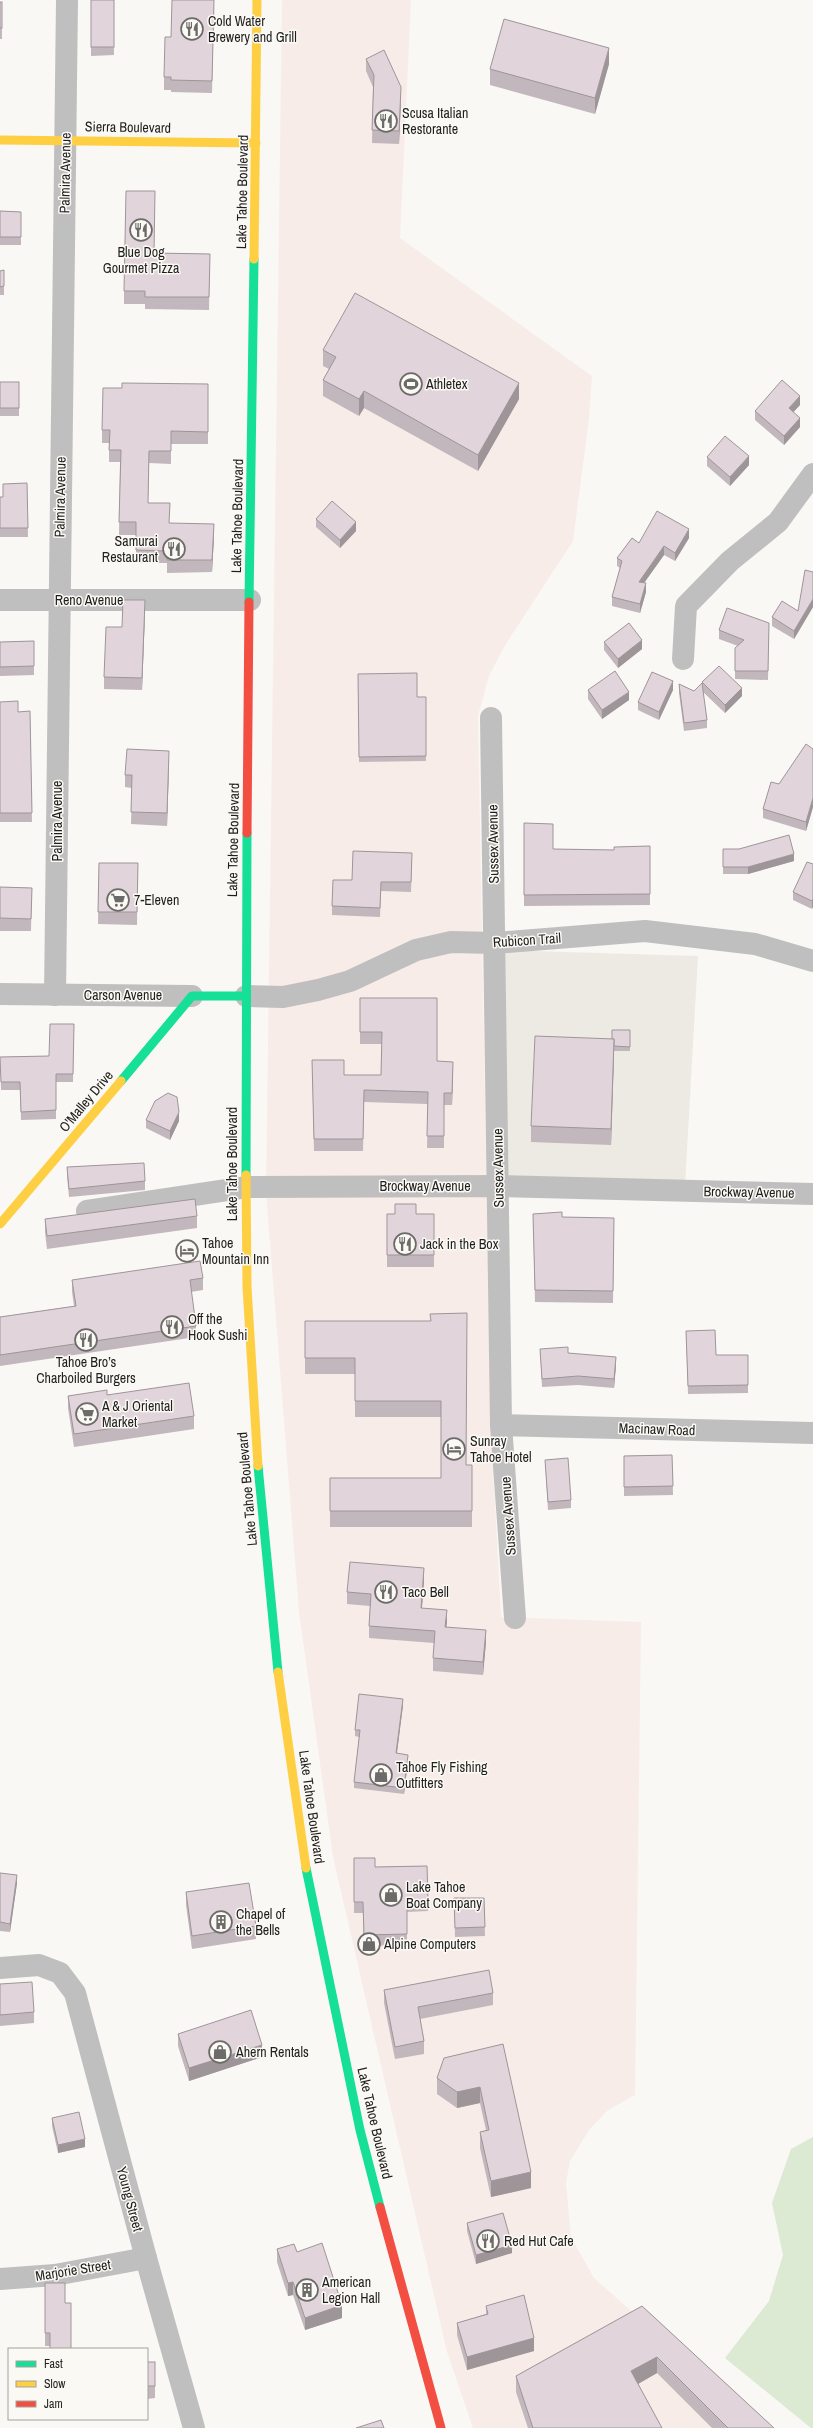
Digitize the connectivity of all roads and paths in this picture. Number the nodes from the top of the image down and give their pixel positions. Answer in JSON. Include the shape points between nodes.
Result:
{"nodes":[{"id":1,"x":67,"y":0,"type":"edge"},
{"id":2,"x":257,"y":0,"type":"edge"},
{"id":3,"x":0,"y":140,"type":"edge"},
{"id":4,"x":65,"y":141,"type":"junction"},
{"id":5,"x":256,"y":143,"type":"junction"},
{"id":6,"x":813,"y":474,"type":"edge"},
{"id":7,"x":0,"y":600,"type":"edge"},
{"id":8,"x":250,"y":600,"type":"junction"},
{"id":9,"x":58,"y":601,"type":"junction"},
{"id":10,"x":682,"y":659,"type":"dead end"},
{"id":11,"x":491,"y":718,"type":"dead end"},
{"id":12,"x":495,"y":943,"type":"junction"},
{"id":13,"x":813,"y":961,"type":"edge"},
{"id":14,"x":0,"y":994,"type":"edge"},
{"id":15,"x":55,"y":995,"type":"junction"},
{"id":16,"x":192,"y":996,"type":"junction"},
{"id":17,"x":246,"y":996,"type":"junction"},
{"id":18,"x":498,"y":1186,"type":"junction"},
{"id":19,"x":246,"y":1187,"type":"junction"},
{"id":20,"x":813,"y":1194,"type":"edge"},
{"id":21,"x":87,"y":1212,"type":"edge"},
{"id":22,"x":0,"y":1224,"type":"edge"},
{"id":23,"x":501,"y":1425,"type":"junction"},
{"id":24,"x":813,"y":1433,"type":"edge"},
{"id":25,"x":515,"y":1618,"type":"dead end"},
{"id":26,"x":0,"y":1968,"type":"edge"},
{"id":27,"x":146,"y":2258,"type":"junction"},
{"id":28,"x":0,"y":2279,"type":"edge"},
{"id":29,"x":194,"y":2428,"type":"edge"},
{"id":30,"x":441,"y":2428,"type":"edge"}],
"edges":[{"from":1,"to":4,"type":"street","name":"Palmira Avenue"},
{"from":2,"to":5,"type":"main road","name":"Lake Tahoe Boulevard"},
{"from":3,"to":4,"type":"main road","name":"Sierra Boulevard"},
{"from":4,"to":5,"type":"main road","name":"Sierra Boulevard"},
{"from":4,"to":9,"type":"street","name":"Palmira Avenue"},
{"from":5,"to":8,"type":"main road","name":"Lake Tahoe Boulevard"},
{"from":6,"to":10,"type":"street","via":[[778,522],[730,560],[686,606]]},
{"from":7,"to":9,"type":"street","name":"Reno Avenue"},
{"from":8,"to":9,"type":"street","name":"Reno Avenue"},
{"from":8,"to":17,"type":"main road","name":"Lake Tahoe Boulevard"},
{"from":9,"to":15,"type":"street","name":"Palmira Avenue"},
{"from":11,"to":12,"type":"street","name":"Sussex Avenue"},
{"from":12,"to":13,"type":"street","name":"Rubicon Trail","via":[[645,931],[755,944]]},
{"from":12,"to":17,"type":"street","name":"Rubicon Trail","via":[[451,942],[416,950],[350,981],[318,990],[284,997]]},
{"from":12,"to":18,"type":"street","name":"Sussex Avenue"},
{"from":14,"to":15,"type":"street","name":"Carson Avenue"},
{"from":15,"to":16,"type":"street","name":"Carson Avenue"},
{"from":16,"to":17,"type":"main road","name":"Carson Avenue"},
{"from":16,"to":22,"type":"main road","name":"O'Malley Drive"},
{"from":17,"to":19,"type":"main road","name":"Lake Tahoe Boulevard"},
{"from":18,"to":19,"type":"street","name":"Brockway Avenue"},
{"from":18,"to":20,"type":"street","name":"Brockway Avenue"},
{"from":18,"to":23,"type":"street","name":"Sussex Avenue"},
{"from":19,"to":21,"type":"street","name":"Brockway Avenue"},
{"from":19,"to":30,"type":"main road","name":"Lake Tahoe Boulevard","via":[[248,1302],[258,1471],[279,1677],[305,1861],[360,2130]]},
{"from":23,"to":24,"type":"street","name":"Macinaw Road"},
{"from":23,"to":25,"type":"street","name":"Sussex Avenue"},
{"from":26,"to":27,"type":"street","name":"Young Street","via":[[39,1965],[60,1973],[75,1993]]},
{"from":27,"to":28,"type":"street","name":"Marjorie Street","via":[[55,2275]]},
{"from":27,"to":29,"type":"street","name":"Young Street"}]}
